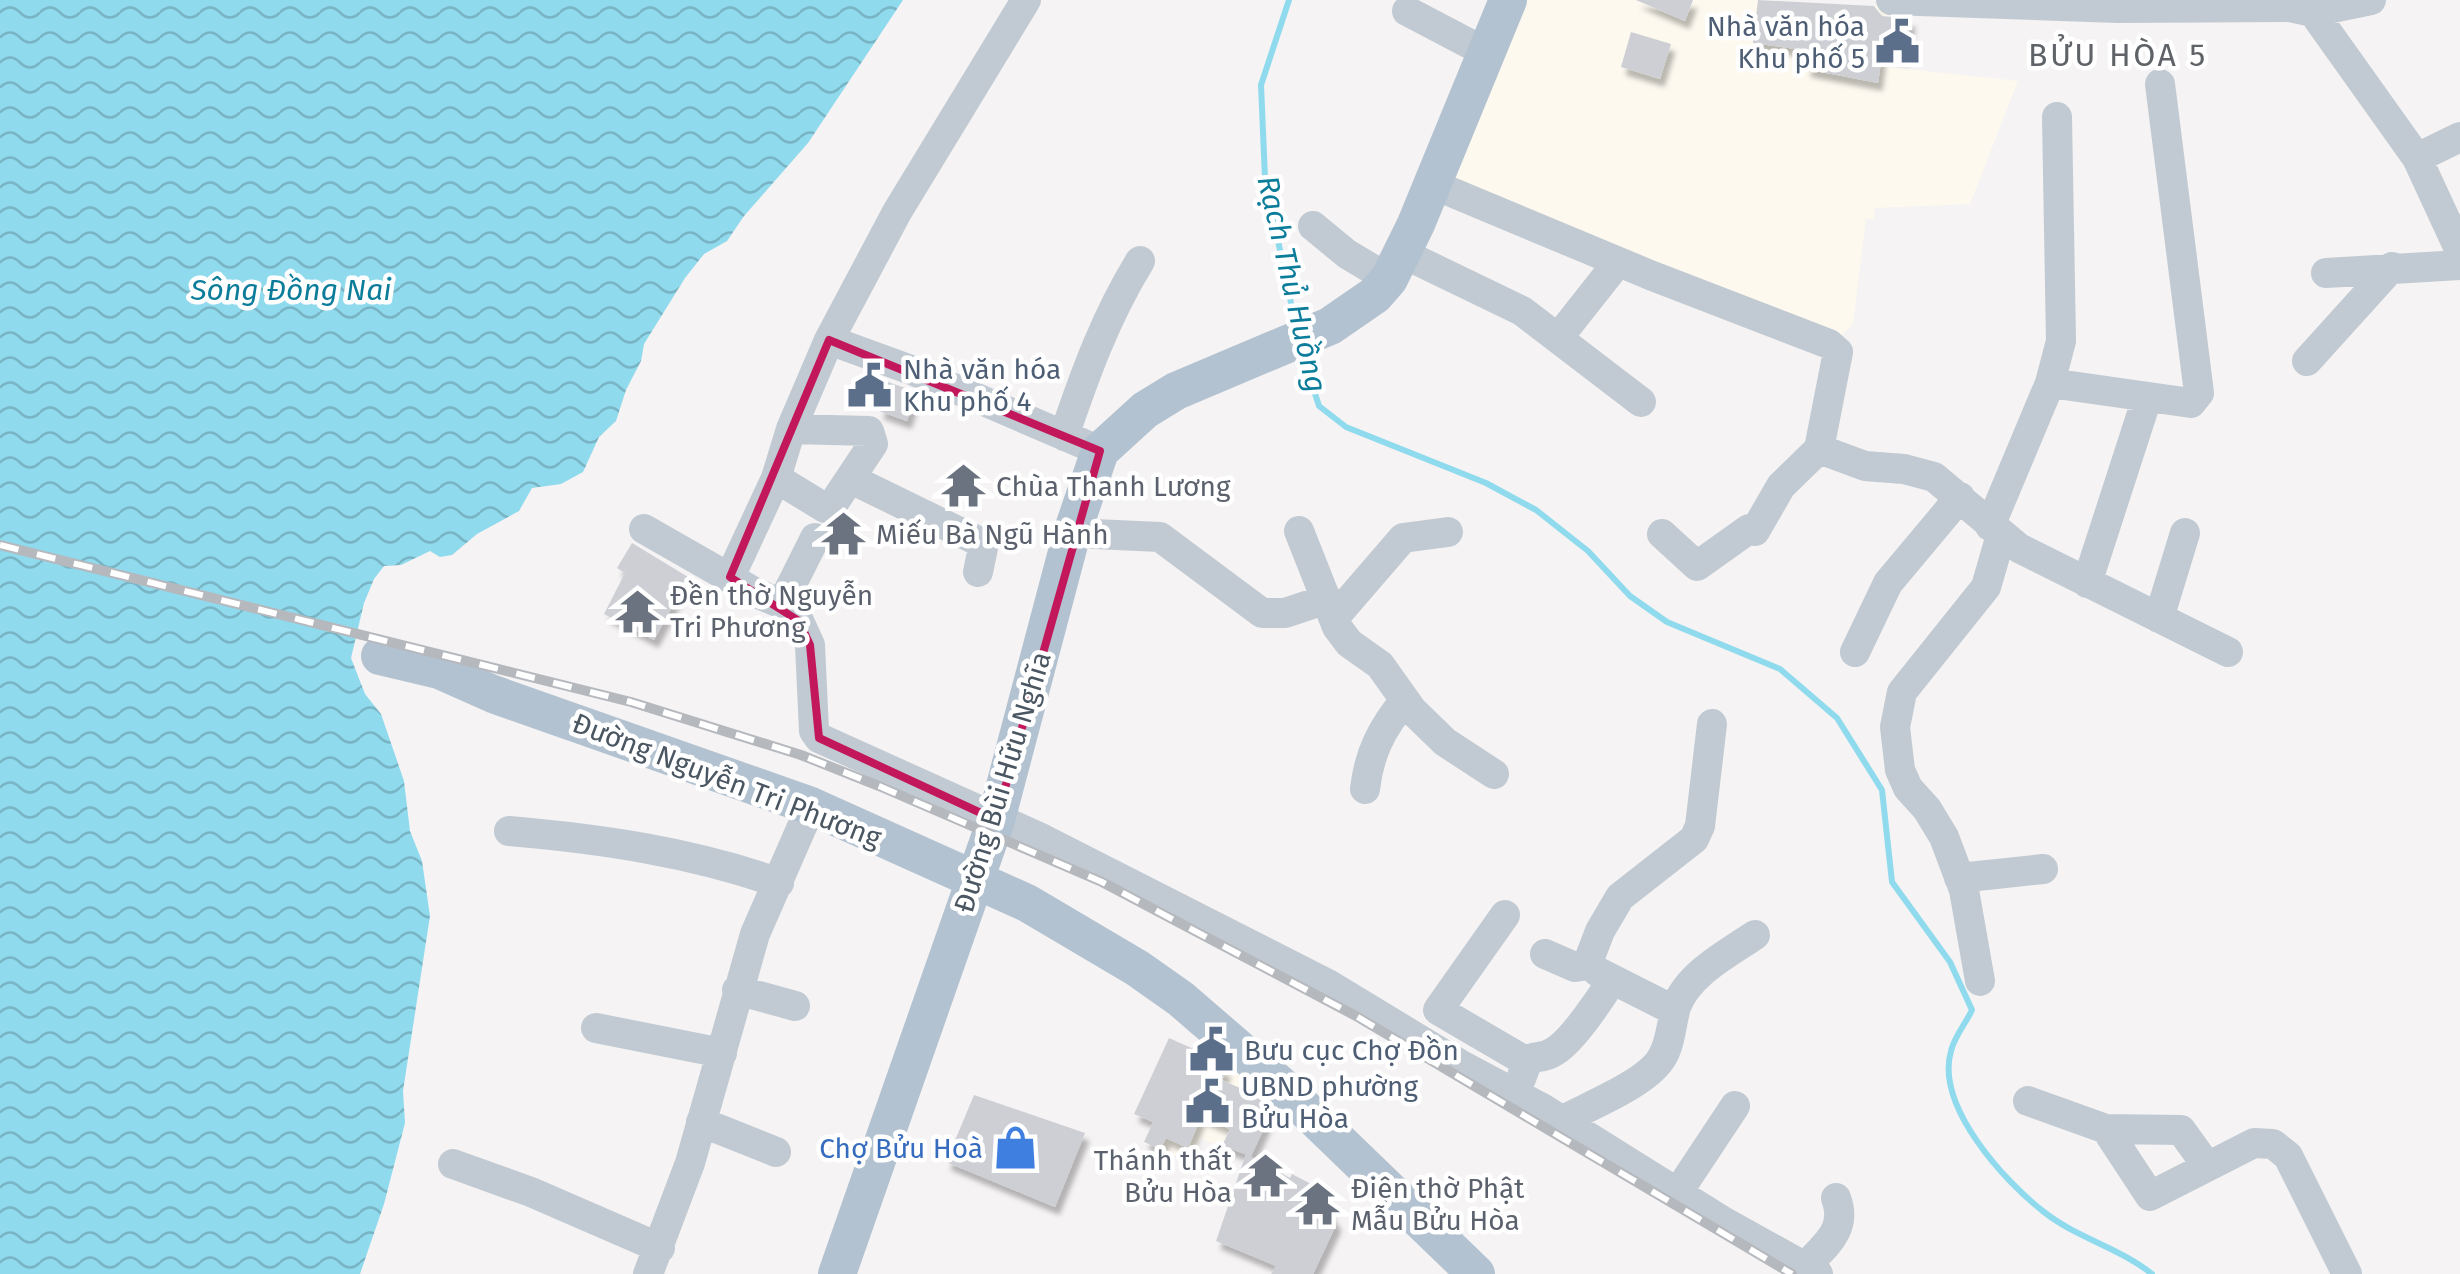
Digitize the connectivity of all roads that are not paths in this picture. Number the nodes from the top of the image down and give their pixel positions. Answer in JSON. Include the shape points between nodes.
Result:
{"nodes":[{"id":1,"x":1026,"y":0,"type":"edge"},
{"id":2,"x":1508,"y":0,"type":"edge"},
{"id":3,"x":1891,"y":0,"type":"edge"},
{"id":4,"x":2371,"y":0,"type":"edge"},
{"id":5,"x":2074,"y":3,"type":"edge"},
{"id":6,"x":1408,"y":12,"type":"dead end"},
{"id":7,"x":2313,"y":12,"type":"junction"},
{"id":8,"x":1487,"y":53,"type":"junction"},
{"id":9,"x":2160,"y":84,"type":"dead end"},
{"id":10,"x":2057,"y":117,"type":"dead end"},
{"id":11,"x":2460,"y":137,"type":"edge"},
{"id":12,"x":2417,"y":158,"type":"junction"},
{"id":13,"x":1432,"y":184,"type":"junction"},
{"id":14,"x":1313,"y":226,"type":"dead end"},
{"id":15,"x":2460,"y":252,"type":"edge"},
{"id":16,"x":1140,"y":261,"type":"dead end"},
{"id":17,"x":1618,"y":262,"type":"junction"},
{"id":18,"x":2460,"y":264,"type":"edge"},
{"id":19,"x":1395,"y":266,"type":"junction"},
{"id":20,"x":2392,"y":267,"type":"junction"},
{"id":21,"x":2326,"y":273,"type":"dead end"},
{"id":22,"x":1558,"y":338,"type":"junction"},
{"id":23,"x":829,"y":340,"type":"junction"},
{"id":24,"x":2306,"y":361,"type":"dead end"},
{"id":25,"x":2050,"y":382,"type":"junction"},
{"id":26,"x":2147,"y":398,"type":"junction"},
{"id":27,"x":1641,"y":402,"type":"dead end"},
{"id":28,"x":791,"y":429,"type":"junction"},
{"id":29,"x":1064,"y":436,"type":"junction"},
{"id":30,"x":1818,"y":449,"type":"junction"},
{"id":31,"x":1100,"y":451,"type":"junction"},
{"id":32,"x":776,"y":478,"type":"junction"},
{"id":33,"x":851,"y":479,"type":"junction"},
{"id":34,"x":1960,"y":498,"type":"junction"},
{"id":35,"x":644,"y":530,"type":"dead end"},
{"id":36,"x":1299,"y":531,"type":"dead end"},
{"id":37,"x":1995,"y":531,"type":"junction"},
{"id":38,"x":1448,"y":532,"type":"dead end"},
{"id":39,"x":1072,"y":533,"type":"junction"},
{"id":40,"x":2185,"y":533,"type":"dead end"},
{"id":41,"x":1662,"y":534,"type":"dead end"},
{"id":42,"x":815,"y":538,"type":"dead end"},
{"id":43,"x":978,"y":572,"type":"dead end"},
{"id":44,"x":730,"y":578,"type":"junction"},
{"id":45,"x":2087,"y":584,"type":"junction"},
{"id":46,"x":782,"y":604,"type":"junction"},
{"id":47,"x":1331,"y":608,"type":"junction"},
{"id":48,"x":2159,"y":618,"type":"junction"},
{"id":49,"x":1855,"y":652,"type":"dead end"},
{"id":50,"x":2228,"y":652,"type":"dead end"},
{"id":51,"x":378,"y":661,"type":"dead end"},
{"id":52,"x":1406,"y":700,"type":"junction"},
{"id":53,"x":1712,"y":724,"type":"dead end"},
{"id":54,"x":1494,"y":774,"type":"dead end"},
{"id":55,"x":1365,"y":790,"type":"dead end"},
{"id":56,"x":812,"y":806,"type":"junction"},
{"id":57,"x":996,"y":820,"type":"junction"},
{"id":58,"x":510,"y":831,"type":"dead end"},
{"id":59,"x":2044,"y":868,"type":"dead end"},
{"id":60,"x":1960,"y":878,"type":"junction"},
{"id":61,"x":975,"y":879,"type":"junction"},
{"id":62,"x":778,"y":884,"type":"junction"},
{"id":63,"x":1505,"y":916,"type":"dead end"},
{"id":64,"x":1754,"y":935,"type":"dead end"},
{"id":65,"x":1545,"y":954,"type":"dead end"},
{"id":66,"x":1600,"y":972,"type":"junction"},
{"id":67,"x":1980,"y":981,"type":"dead end"},
{"id":68,"x":737,"y":990,"type":"junction"},
{"id":69,"x":795,"y":1006,"type":"dead end"},
{"id":70,"x":1675,"y":1012,"type":"junction"},
{"id":71,"x":596,"y":1028,"type":"dead end"},
{"id":72,"x":722,"y":1053,"type":"junction"},
{"id":73,"x":1526,"y":1062,"type":"junction"},
{"id":74,"x":1516,"y":1092,"type":"junction"},
{"id":75,"x":2028,"y":1101,"type":"dead end"},
{"id":76,"x":1736,"y":1106,"type":"dead end"},
{"id":77,"x":1562,"y":1120,"type":"junction"},
{"id":78,"x":700,"y":1122,"type":"junction"},
{"id":79,"x":2106,"y":1129,"type":"junction"},
{"id":80,"x":776,"y":1152,"type":"dead end"},
{"id":81,"x":453,"y":1164,"type":"dead end"},
{"id":82,"x":2207,"y":1166,"type":"junction"},
{"id":83,"x":1678,"y":1192,"type":"junction"},
{"id":84,"x":1836,"y":1198,"type":"dead end"},
{"id":85,"x":659,"y":1265,"type":"edge"},
{"id":86,"x":1812,"y":1270,"type":"edge"},
{"id":87,"x":837,"y":1274,"type":"edge"},
{"id":88,"x":1476,"y":1274,"type":"edge"},
{"id":89,"x":2348,"y":1274,"type":"edge"}],
"edges":[{"from":1,"to":23,"type":"street"},
{"from":2,"to":8,"type":"main road"},
{"from":3,"to":5,"type":"street"},
{"from":4,"to":7,"type":"street"},
{"from":5,"to":7,"type":"street","via":[[2290,6]]},
{"from":6,"to":8,"type":"street"},
{"from":7,"to":12,"type":"street"},
{"from":8,"to":13,"type":"main road"},
{"from":9,"to":26,"type":"street","via":[[2198,393],[2190,403]]},
{"from":10,"to":25,"type":"street","via":[[2063,308]]},
{"from":11,"to":12,"type":"street"},
{"from":12,"to":15,"type":"street"},
{"from":13,"to":17,"type":"street"},
{"from":13,"to":19,"type":"main road"},
{"from":14,"to":19,"type":"street","via":[[1347,254]]},
{"from":16,"to":29,"type":"street","via":[[1091,356]]},
{"from":17,"to":22,"type":"street"},
{"from":17,"to":30,"type":"street","via":[[1835,348]]},
{"from":18,"to":20,"type":"street"},
{"from":19,"to":22,"type":"street","via":[[1486,292]]},
{"from":19,"to":31,"type":"main road","name":"Đường Bùi Hữu Nghĩa","via":[[1375,295],[1330,326],[1176,391]]},
{"from":20,"to":21,"type":"street"},
{"from":20,"to":24,"type":"street"},
{"from":22,"to":27,"type":"street"},
{"from":23,"to":28,"type":"street"},
{"from":23,"to":29,"type":"street"},
{"from":25,"to":26,"type":"street"},
{"from":25,"to":37,"type":"street"},
{"from":26,"to":45,"type":"street"},
{"from":28,"to":32,"type":"street"},
{"from":28,"to":33,"type":"street","via":[[869,431],[874,444]]},
{"from":29,"to":31,"type":"street"},
{"from":30,"to":34,"type":"street","via":[[1866,466],[1934,477]]},
{"from":30,"to":41,"type":"street","via":[[1781,486],[1755,531],[1744,532],[1700,566]]},
{"from":31,"to":39,"type":"main road","name":"Đường Bùi Hữu Nghĩa"},
{"from":32,"to":33,"type":"street","via":[[825,508]]},
{"from":32,"to":44,"type":"street"},
{"from":33,"to":43,"type":"street","via":[[978,541]]},
{"from":34,"to":37,"type":"street"},
{"from":34,"to":49,"type":"street","via":[[1888,584]]},
{"from":35,"to":44,"type":"street"},
{"from":36,"to":47,"type":"street"},
{"from":37,"to":45,"type":"street"},
{"from":37,"to":60,"type":"street","via":[[1986,587],[1902,692],[1895,727],[1900,770],[1944,837]]},
{"from":38,"to":47,"type":"street","via":[[1403,538]]},
{"from":39,"to":47,"type":"street","via":[[1160,537],[1262,612]]},
{"from":39,"to":57,"type":"main road","name":"Đường Bùi Hữu Nghĩa"},
{"from":40,"to":48,"type":"street"},
{"from":42,"to":46,"type":"street"},
{"from":44,"to":46,"type":"street"},
{"from":45,"to":48,"type":"street"},
{"from":46,"to":57,"type":"street","via":[[810,646],[818,738]]},
{"from":47,"to":52,"type":"street","via":[[1348,642],[1380,665]]},
{"from":48,"to":50,"type":"street"},
{"from":51,"to":56,"type":"main road","name":"Đường Nguyễn Tri Phương"},
{"from":52,"to":54,"type":"street","via":[[1445,742]]},
{"from":52,"to":55,"type":"street","via":[[1382,728]]},
{"from":53,"to":66,"type":"street","via":[[1698,832],[1620,897],[1600,931]]},
{"from":56,"to":61,"type":"main road","name":"Đường Nguyễn Tri Phương"},
{"from":56,"to":62,"type":"street"},
{"from":57,"to":61,"type":"main road","name":"Đường Bùi Hữu Nghĩa"},
{"from":57,"to":74,"type":"street","via":[[1210,922]]},
{"from":58,"to":62,"type":"street","via":[[675,852]]},
{"from":59,"to":60,"type":"street"},
{"from":60,"to":67,"type":"street"},
{"from":61,"to":87,"type":"main road","name":"Đường Bùi Hữu Nghĩa"},
{"from":61,"to":88,"type":"main road","name":"Đường Nguyễn Tri Phương","via":[[1091,940],[1180,998]]},
{"from":62,"to":68,"type":"street"},
{"from":63,"to":73,"type":"street","via":[[1438,1010]]},
{"from":64,"to":70,"type":"street","via":[[1706,968]]},
{"from":65,"to":66,"type":"street"},
{"from":66,"to":70,"type":"street"},
{"from":66,"to":73,"type":"street","via":[[1596,1005],[1556,1051]]},
{"from":68,"to":69,"type":"street"},
{"from":68,"to":72,"type":"street"},
{"from":70,"to":77,"type":"street","via":[[1662,1058],[1649,1072]]},
{"from":71,"to":72,"type":"street"},
{"from":72,"to":78,"type":"street"},
{"from":73,"to":74,"type":"street"},
{"from":74,"to":77,"type":"street"},
{"from":75,"to":79,"type":"street"},
{"from":76,"to":83,"type":"street"},
{"from":77,"to":83,"type":"street"},
{"from":78,"to":80,"type":"street"},
{"from":78,"to":85,"type":"street"},
{"from":79,"to":82,"type":"street","via":[[2181,1130]]},
{"from":79,"to":82,"type":"street","via":[[2150,1196]]},
{"from":81,"to":85,"type":"street","via":[[531,1192]]},
{"from":82,"to":89,"type":"street","via":[[2254,1143],[2273,1144],[2288,1156]]},
{"from":83,"to":86,"type":"street"},
{"from":84,"to":86,"type":"street","via":[[1838,1233]]}]}
